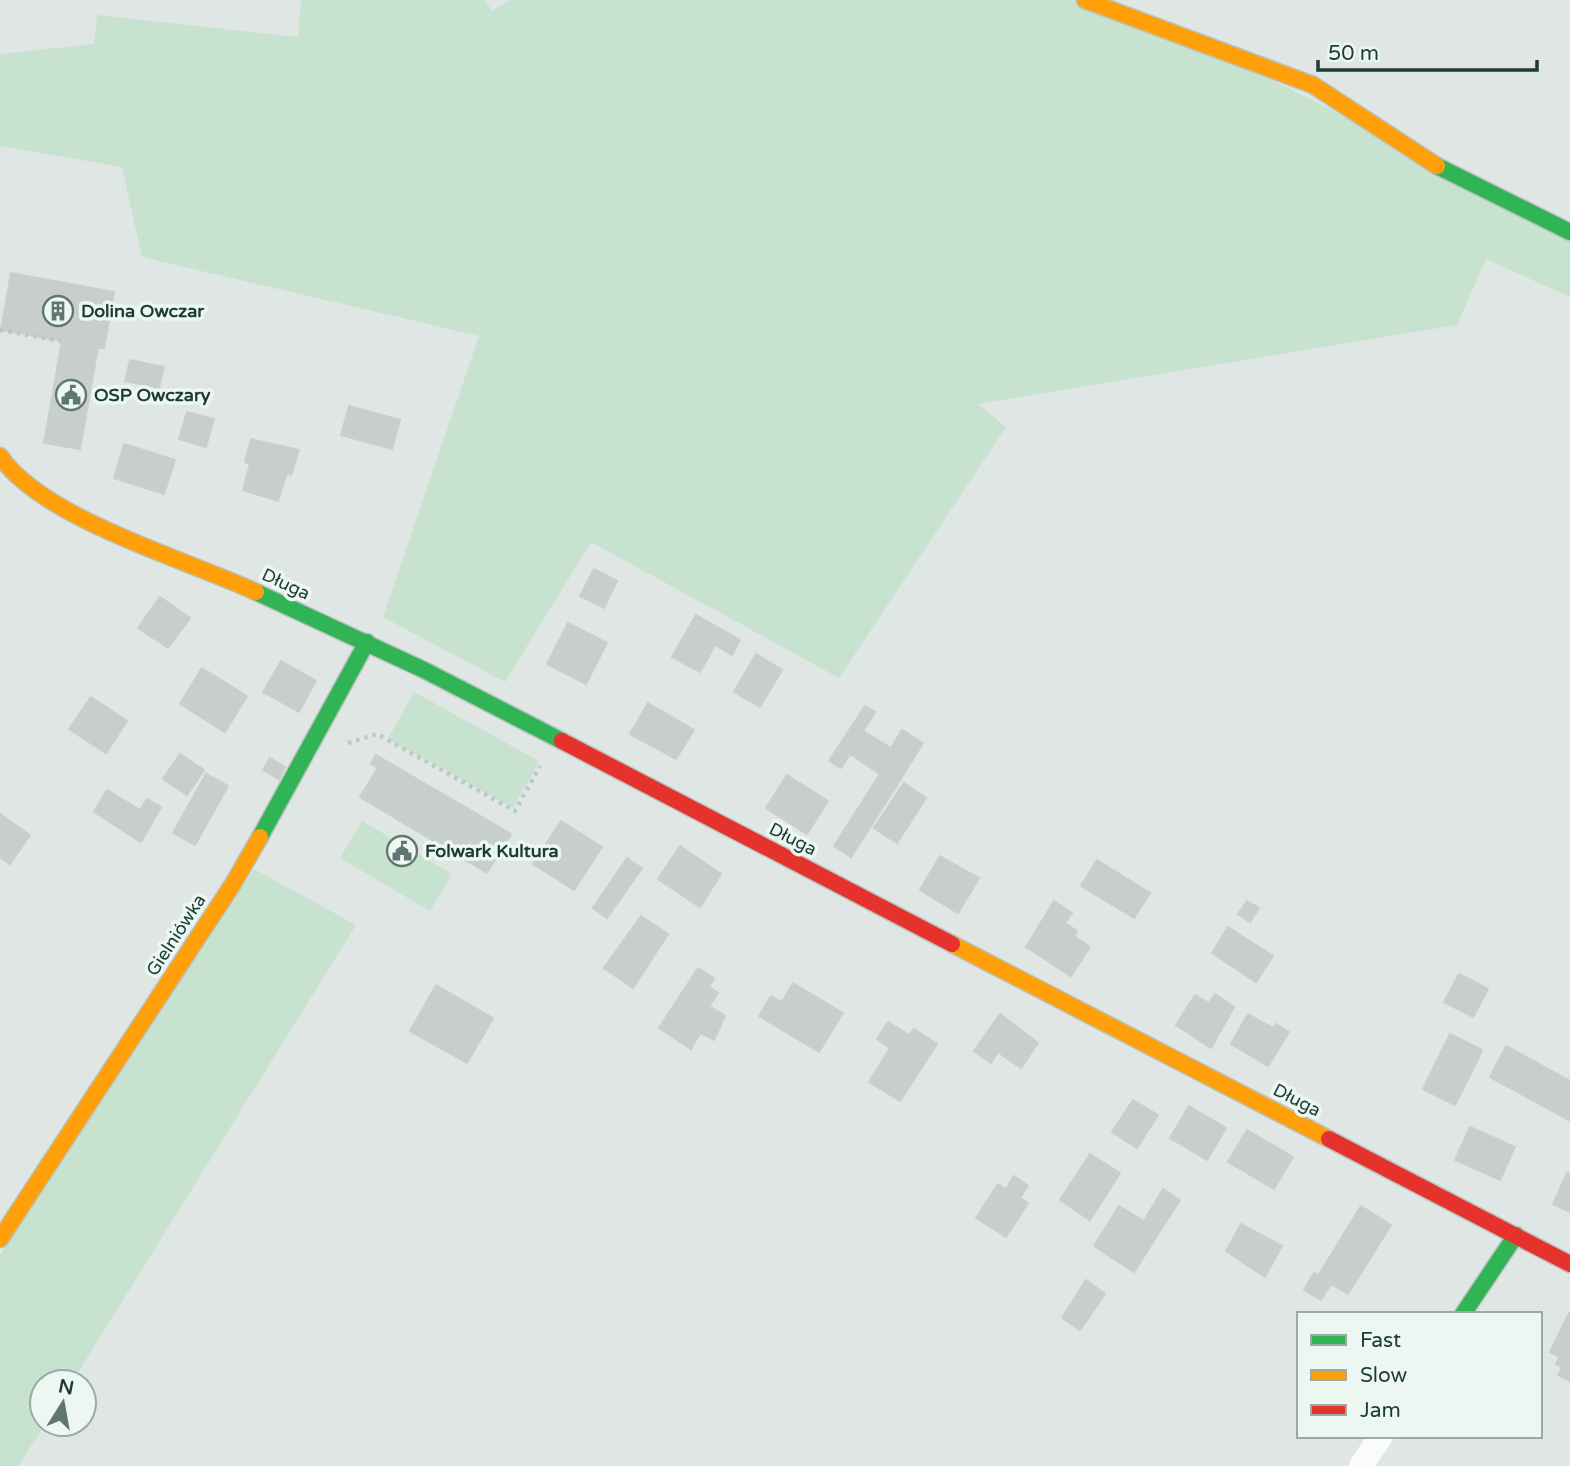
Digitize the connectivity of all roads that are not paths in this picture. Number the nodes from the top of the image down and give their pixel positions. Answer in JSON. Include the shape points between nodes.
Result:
{"nodes":[{"id":1,"x":1085,"y":0,"type":"edge"},
{"id":2,"x":1570,"y":232,"type":"edge"},
{"id":3,"x":0,"y":456,"type":"edge"},
{"id":4,"x":367,"y":642,"type":"junction"},
{"id":5,"x":1516,"y":1235,"type":"junction"},
{"id":6,"x":0,"y":1239,"type":"edge"},
{"id":7,"x":1570,"y":1264,"type":"edge"},
{"id":8,"x":1464,"y":1312,"type":"edge"},
{"id":9,"x":1380,"y":1438,"type":"edge"},
{"id":10,"x":1361,"y":1466,"type":"edge"}],
"edges":[{"from":1,"to":2,"type":"street","via":[[1313,86],[1438,167]]},
{"from":3,"to":4,"type":"street","name":"Długa","via":[[11,472],[47,499],[100,526]]},
{"from":4,"to":5,"type":"street","name":"Długa"},
{"from":4,"to":6,"type":"street","name":"Gielniówka","via":[[233,884]]},
{"from":5,"to":7,"type":"street","name":"Długa"},
{"from":5,"to":8,"type":"street"},
{"from":9,"to":10,"type":"street"}]}
